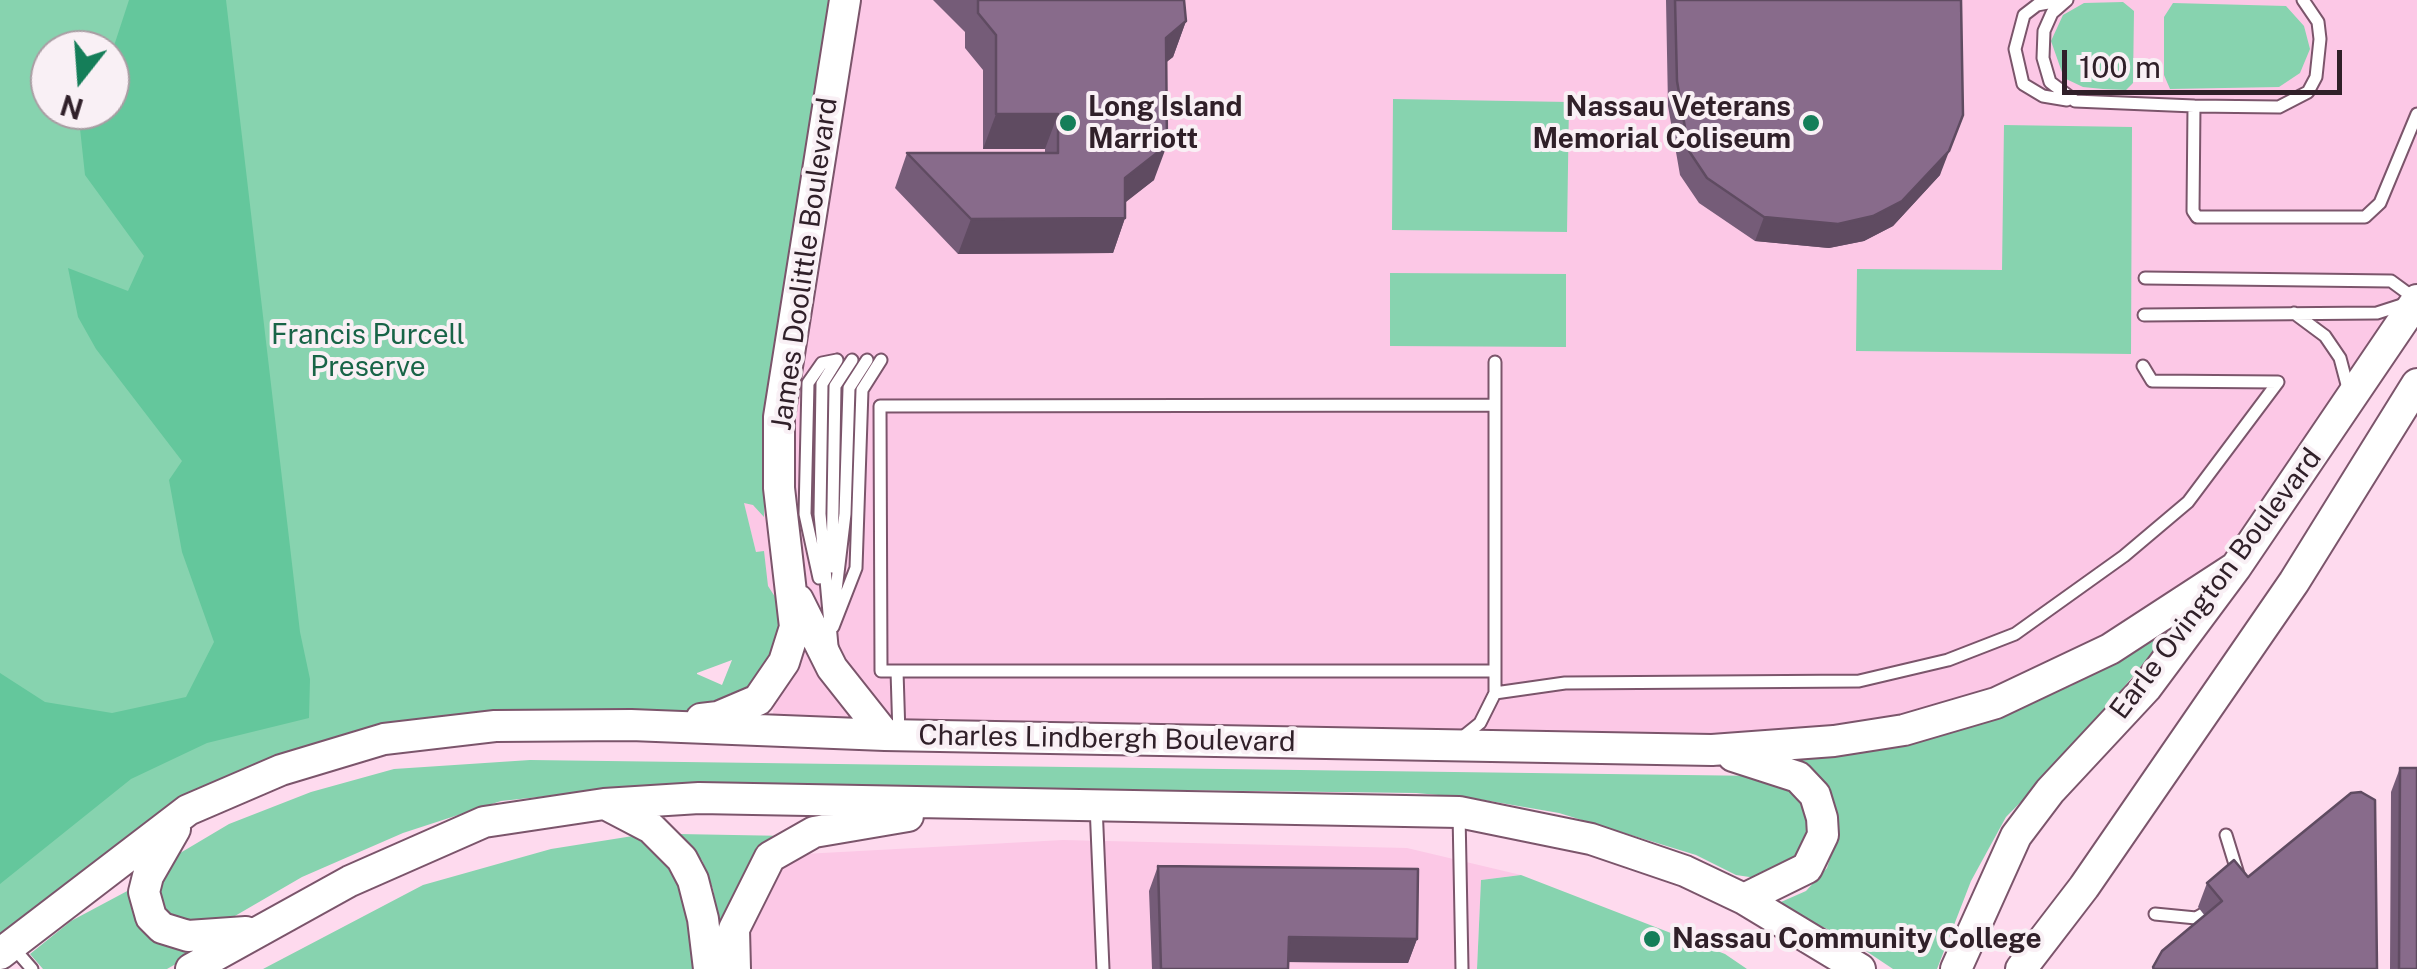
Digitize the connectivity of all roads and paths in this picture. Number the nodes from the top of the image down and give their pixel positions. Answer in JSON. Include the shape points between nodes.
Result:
{"nodes":[{"id":1,"x":845,"y":0,"type":"edge"},
{"id":2,"x":2066,"y":0,"type":"edge"},
{"id":3,"x":2303,"y":0,"type":"edge"},
{"id":4,"x":2075,"y":101,"type":"junction"},
{"id":5,"x":2194,"y":106,"type":"junction"},
{"id":6,"x":2417,"y":114,"type":"edge"},
{"id":7,"x":2145,"y":278,"type":"dead end"},
{"id":8,"x":2417,"y":300,"type":"edge"},
{"id":9,"x":2294,"y":313,"type":"junction"},
{"id":10,"x":2144,"y":315,"type":"dead end"},
{"id":11,"x":837,"y":360,"type":"dead end"},
{"id":12,"x":852,"y":360,"type":"dead end"},
{"id":13,"x":867,"y":360,"type":"dead end"},
{"id":14,"x":881,"y":360,"type":"dead end"},
{"id":15,"x":1494,"y":362,"type":"dead end"},
{"id":16,"x":2144,"y":366,"type":"dead end"},
{"id":17,"x":2417,"y":384,"type":"edge"},
{"id":18,"x":2351,"y":401,"type":"junction"},
{"id":19,"x":1494,"y":405,"type":"junction"},
{"id":20,"x":2236,"y":567,"type":"junction"},
{"id":21,"x":793,"y":589,"type":"junction"},
{"id":22,"x":831,"y":631,"type":"junction"},
{"id":23,"x":832,"y":668,"type":"junction"},
{"id":24,"x":897,"y":671,"type":"junction"},
{"id":25,"x":1494,"y":671,"type":"junction"},
{"id":26,"x":1495,"y":693,"type":"junction"},
{"id":27,"x":631,"y":725,"type":"junction"},
{"id":28,"x":892,"y":735,"type":"junction"},
{"id":29,"x":1452,"y":745,"type":"junction"},
{"id":30,"x":1712,"y":750,"type":"junction"},
{"id":31,"x":604,"y":804,"type":"junction"},
{"id":32,"x":995,"y":804,"type":"junction"},
{"id":33,"x":1096,"y":806,"type":"junction"},
{"id":34,"x":188,"y":810,"type":"junction"},
{"id":35,"x":1459,"y":812,"type":"junction"},
{"id":36,"x":2226,"y":835,"type":"dead end"},
{"id":37,"x":2236,"y":886,"type":"edge"},
{"id":38,"x":1744,"y":899,"type":"junction"},
{"id":39,"x":2155,"y":914,"type":"dead end"},
{"id":40,"x":2203,"y":914,"type":"edge"},
{"id":41,"x":256,"y":931,"type":"junction"},
{"id":42,"x":6,"y":950,"type":"edge"},
{"id":43,"x":32,"y":969,"type":"edge"},
{"id":44,"x":191,"y":969,"type":"edge"},
{"id":45,"x":709,"y":969,"type":"edge"},
{"id":46,"x":735,"y":969,"type":"edge"},
{"id":47,"x":1102,"y":969,"type":"edge"},
{"id":48,"x":1462,"y":969,"type":"edge"},
{"id":49,"x":1860,"y":969,"type":"edge"},
{"id":50,"x":1956,"y":969,"type":"edge"},
{"id":51,"x":2021,"y":969,"type":"edge"}],
"edges":[{"from":1,"to":21,"type":"main road","name":"James Doolittle Boulevard","via":[[779,416],[779,488]]},
{"from":2,"to":4,"type":"lane","via":[[2044,31],[2042,58],[2056,90]]},
{"from":2,"to":4,"type":"lane","via":[[2037,4],[2024,14],[2016,36],[2017,76],[2034,93]]},
{"from":3,"to":5,"type":"lane","via":[[2320,39],[2308,92],[2279,108]]},
{"from":4,"to":5,"type":"lane"},
{"from":5,"to":6,"type":"lane","via":[[2192,211],[2204,219],[2366,217],[2380,203]]},
{"from":7,"to":8,"type":"lane","via":[[2390,281]]},
{"from":8,"to":9,"type":"lane","via":[[2377,313]]},
{"from":8,"to":18,"type":"main road","name":"Earle Ovington Boulevard"},
{"from":9,"to":10,"type":"lane"},
{"from":9,"to":18,"type":"lane","via":[[2326,336],[2340,358]]},
{"from":11,"to":22,"type":"lane","via":[[814,371],[807,402],[806,514]]},
{"from":12,"to":22,"type":"lane","via":[[835,386]]},
{"from":13,"to":22,"type":"lane","via":[[849,388],[846,514]]},
{"from":14,"to":22,"type":"lane","via":[[862,390],[856,568]]},
{"from":15,"to":19,"type":"lane"},
{"from":16,"to":26,"type":"lane","via":[[2152,381],[2278,382],[2188,502],[2015,634],[1948,660],[1859,681],[1565,683]]},
{"from":17,"to":51,"type":"main road","name":"Earle Ovington Boulevard","via":[[2294,582]]},
{"from":18,"to":20,"type":"main road","name":"Earle Ovington Boulevard"},
{"from":19,"to":24,"type":"lane","via":[[880,406],[881,672]]},
{"from":19,"to":25,"type":"lane"},
{"from":20,"to":30,"type":"main road","name":"Charles Lindbergh Boulevard","via":[[2110,650],[1996,703],[1904,730]]},
{"from":20,"to":50,"type":"main road","name":"Earle Ovington Boulevard","via":[[2146,688],[2016,836]]},
{"from":21,"to":23,"type":"main road","name":"James Doolittle Boulevard"},
{"from":21,"to":27,"type":"main road","name":"James Doolittle Boulevard","via":[[791,643],[758,700],[718,717]]},
{"from":22,"to":23,"type":"lane"},
{"from":23,"to":28,"type":"main road","name":"James Doolittle Boulevard"},
{"from":24,"to":25,"type":"lane"},
{"from":24,"to":28,"type":"lane"},
{"from":25,"to":26,"type":"lane"},
{"from":26,"to":29,"type":"lane","via":[[1480,724]]},
{"from":27,"to":28,"type":"main road","name":"Charles Lindbergh Boulevard"},
{"from":27,"to":34,"type":"main road","name":"Charles Lindbergh Boulevard","via":[[494,726],[384,738],[281,770]]},
{"from":28,"to":29,"type":"main road","name":"Charles Lindbergh Boulevard"},
{"from":29,"to":30,"type":"main road","name":"Charles Lindbergh Boulevard"},
{"from":30,"to":38,"type":"main road","via":[[1798,777],[1815,795],[1822,818],[1823,835],[1807,868]]},
{"from":31,"to":32,"type":"main road","via":[[660,798]]},
{"from":31,"to":41,"type":"main road","via":[[484,822]]},
{"from":31,"to":45,"type":"main road","via":[[643,822],[682,859],[694,880]]},
{"from":32,"to":33,"type":"main road"},
{"from":32,"to":46,"type":"main road","via":[[882,818],[786,845],[770,856],[734,929]]},
{"from":33,"to":35,"type":"main road"},
{"from":33,"to":47,"type":"lane"},
{"from":34,"to":41,"type":"main road","via":[[148,876],[144,892],[152,917],[162,928],[188,936]]},
{"from":34,"to":42,"type":"main road","name":"Charles Lindbergh Boulevard"},
{"from":35,"to":38,"type":"main road","via":[[1591,839]]},
{"from":35,"to":48,"type":"lane"},
{"from":36,"to":37,"type":"lane","via":[[2236,856]]},
{"from":38,"to":49,"type":"main road"},
{"from":39,"to":40,"type":"lane"},
{"from":41,"to":44,"type":"main road"},
{"from":42,"to":43,"type":"lane"}]}
